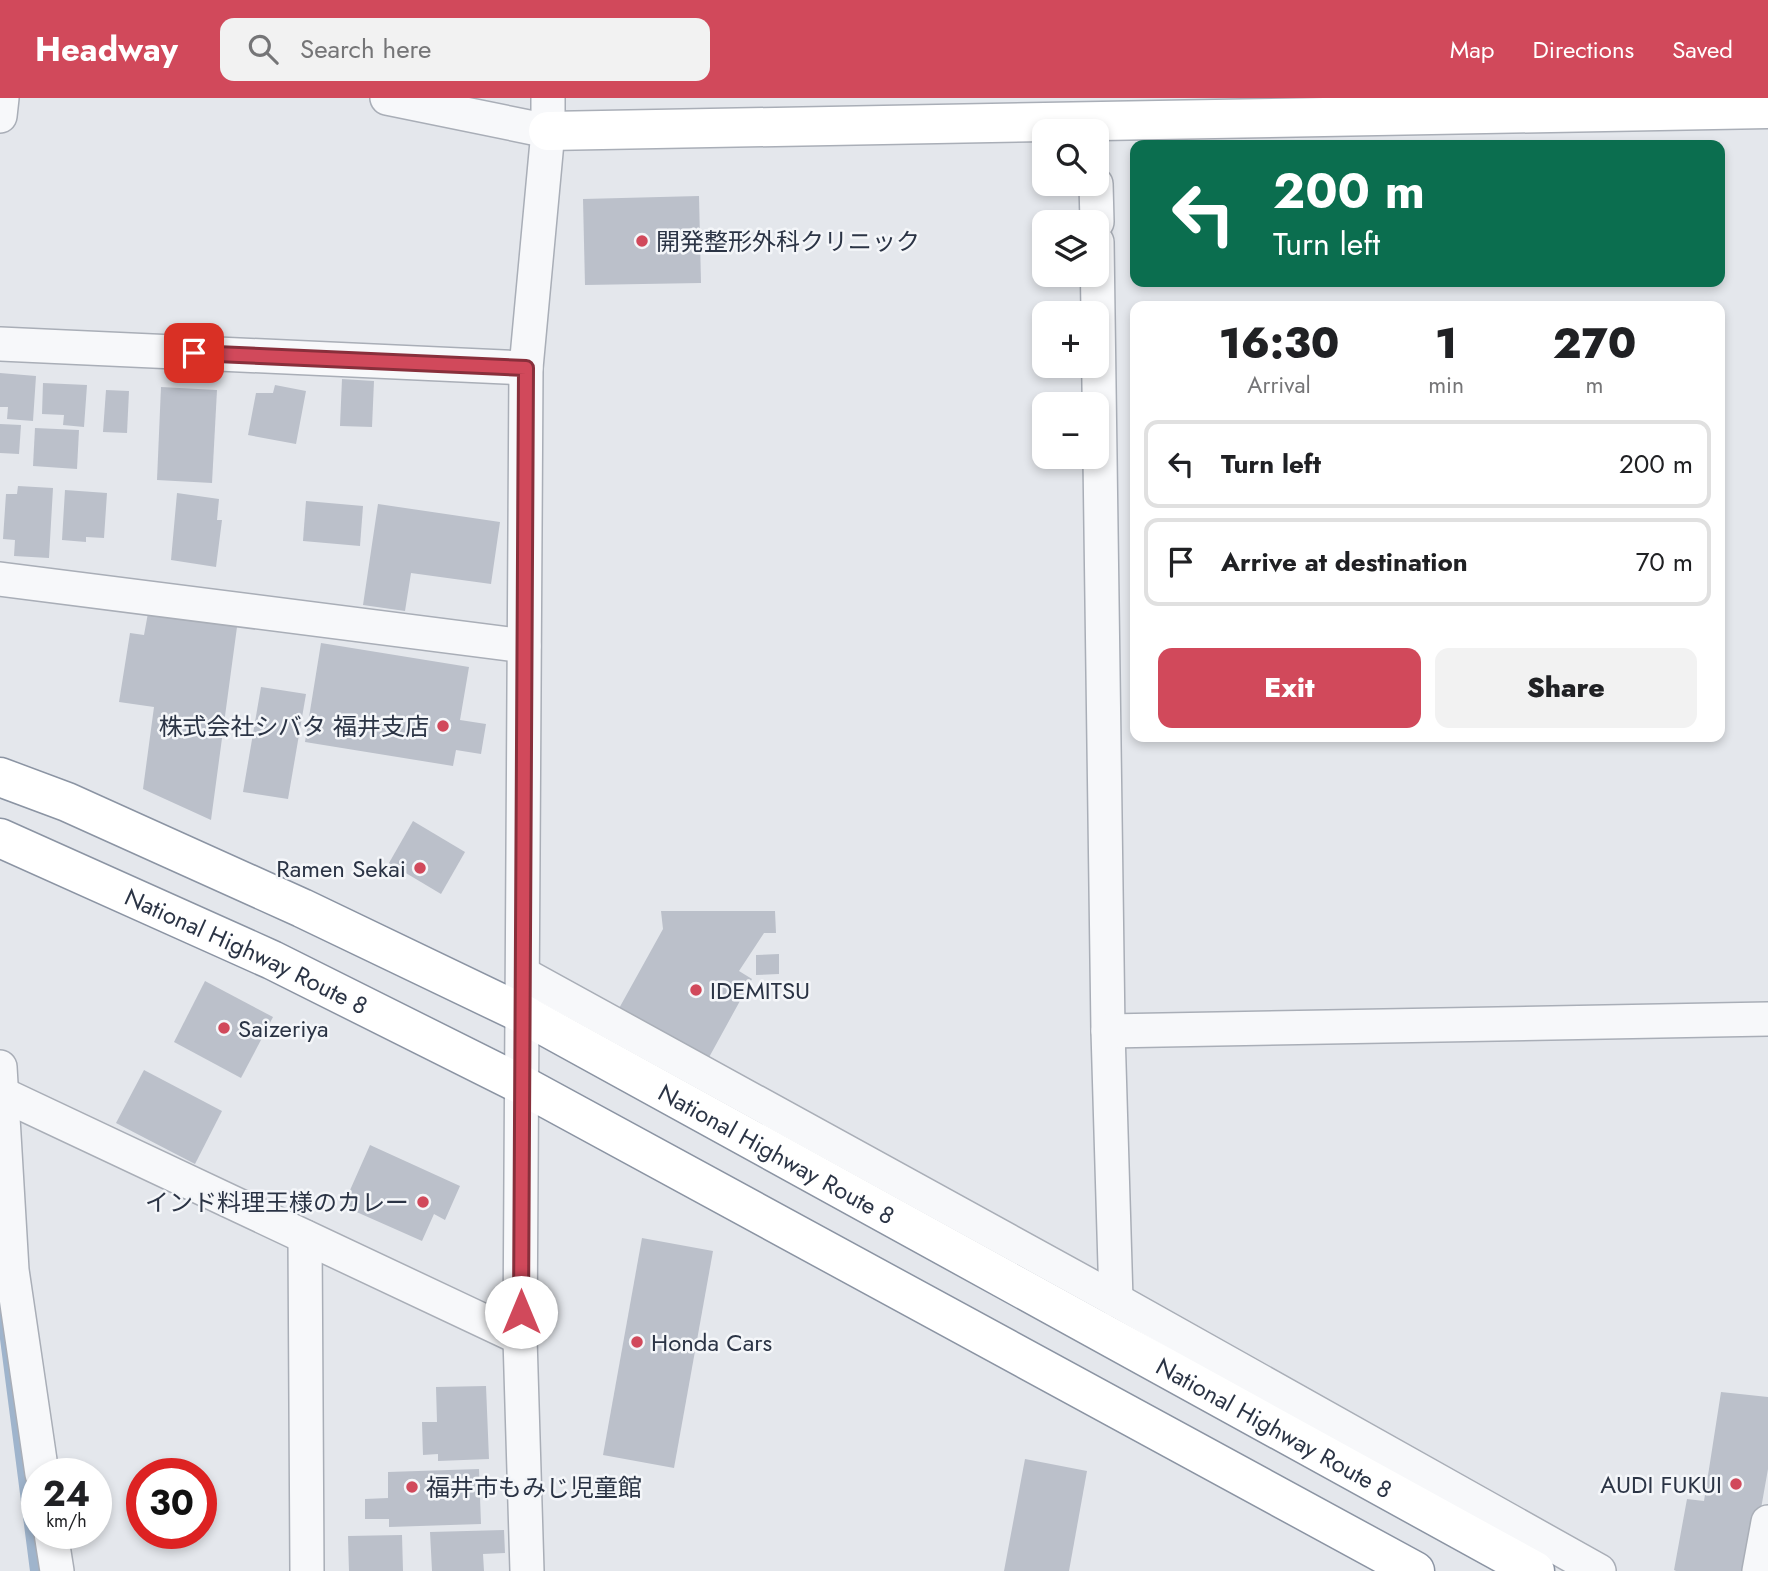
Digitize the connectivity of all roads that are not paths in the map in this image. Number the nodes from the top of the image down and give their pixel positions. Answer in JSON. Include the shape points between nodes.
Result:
{"nodes":[{"id":1,"x":2,"y":98,"type":"edge"},
{"id":2,"x":387,"y":98,"type":"edge"},
{"id":3,"x":1768,"y":109,"type":"edge"},
{"id":4,"x":548,"y":115,"type":"edge"},
{"id":5,"x":0,"y":116,"type":"edge"},
{"id":6,"x":1095,"y":117,"type":"edge"},
{"id":7,"x":1098,"y":287,"type":"edge"},
{"id":8,"x":0,"y":344,"type":"edge"},
{"id":9,"x":526,"y":368,"type":"junction"},
{"id":10,"x":0,"y":579,"type":"edge"},
{"id":11,"x":524,"y":646,"type":"junction"},
{"id":12,"x":0,"y":772,"type":"edge"},
{"id":13,"x":11,"y":844,"type":"edge"},
{"id":14,"x":523,"y":974,"type":"junction"},
{"id":15,"x":523,"y":1014,"type":"junction"},
{"id":16,"x":1768,"y":1019,"type":"edge"},
{"id":17,"x":1108,"y":1031,"type":"junction"},
{"id":18,"x":0,"y":1067,"type":"edge"},
{"id":19,"x":522,"y":1085,"type":"junction"},
{"id":20,"x":0,"y":1093,"type":"edge"},
{"id":21,"x":305,"y":1237,"type":"junction"},
{"id":22,"x":1116,"y":1300,"type":"junction"},
{"id":23,"x":520,"y":1338,"type":"junction"},
{"id":24,"x":40,"y":1458,"type":"edge"},
{"id":25,"x":1768,"y":1522,"type":"edge"},
{"id":26,"x":54,"y":1549,"type":"edge"},
{"id":27,"x":1378,"y":1561,"type":"edge"},
{"id":28,"x":57,"y":1571,"type":"edge"},
{"id":29,"x":307,"y":1571,"type":"edge"},
{"id":30,"x":527,"y":1571,"type":"edge"},
{"id":31,"x":1415,"y":1571,"type":"edge"},
{"id":32,"x":1535,"y":1571,"type":"edge"},
{"id":33,"x":1599,"y":1571,"type":"edge"},
{"id":34,"x":1759,"y":1571,"type":"edge"}],
"edges":[{"from":1,"to":5,"type":"street"},
{"from":2,"to":4,"type":"street"},
{"from":3,"to":6,"type":"main road"},
{"from":4,"to":6,"type":"main road"},
{"from":4,"to":9,"type":"street"},
{"from":7,"to":17,"type":"street"},
{"from":8,"to":9,"type":"street"},
{"from":9,"to":11,"type":"street"},
{"from":10,"to":11,"type":"street"},
{"from":11,"to":14,"type":"street"},
{"from":12,"to":15,"type":"main road","name":"National Highway Route 8"},
{"from":13,"to":19,"type":"main road","name":"National Highway Route 8","via":[[272,960]]},
{"from":14,"to":15,"type":"street"},
{"from":14,"to":22,"type":"street"},
{"from":15,"to":19,"type":"street"},
{"from":15,"to":32,"type":"main road","name":"National Highway Route 8"},
{"from":16,"to":17,"type":"street"},
{"from":17,"to":22,"type":"street"},
{"from":18,"to":20,"type":"street"},
{"from":19,"to":23,"type":"street"},
{"from":19,"to":27,"type":"main road","name":"National Highway Route 8"},
{"from":20,"to":21,"type":"street"},
{"from":20,"to":24,"type":"street","via":[[12,1270]]},
{"from":21,"to":23,"type":"street"},
{"from":21,"to":29,"type":"street"},
{"from":22,"to":33,"type":"street"},
{"from":23,"to":30,"type":"street"},
{"from":25,"to":34,"type":"street"},
{"from":26,"to":28,"type":"street"},
{"from":27,"to":31,"type":"main road","name":"National Highway Route 8"}]}
